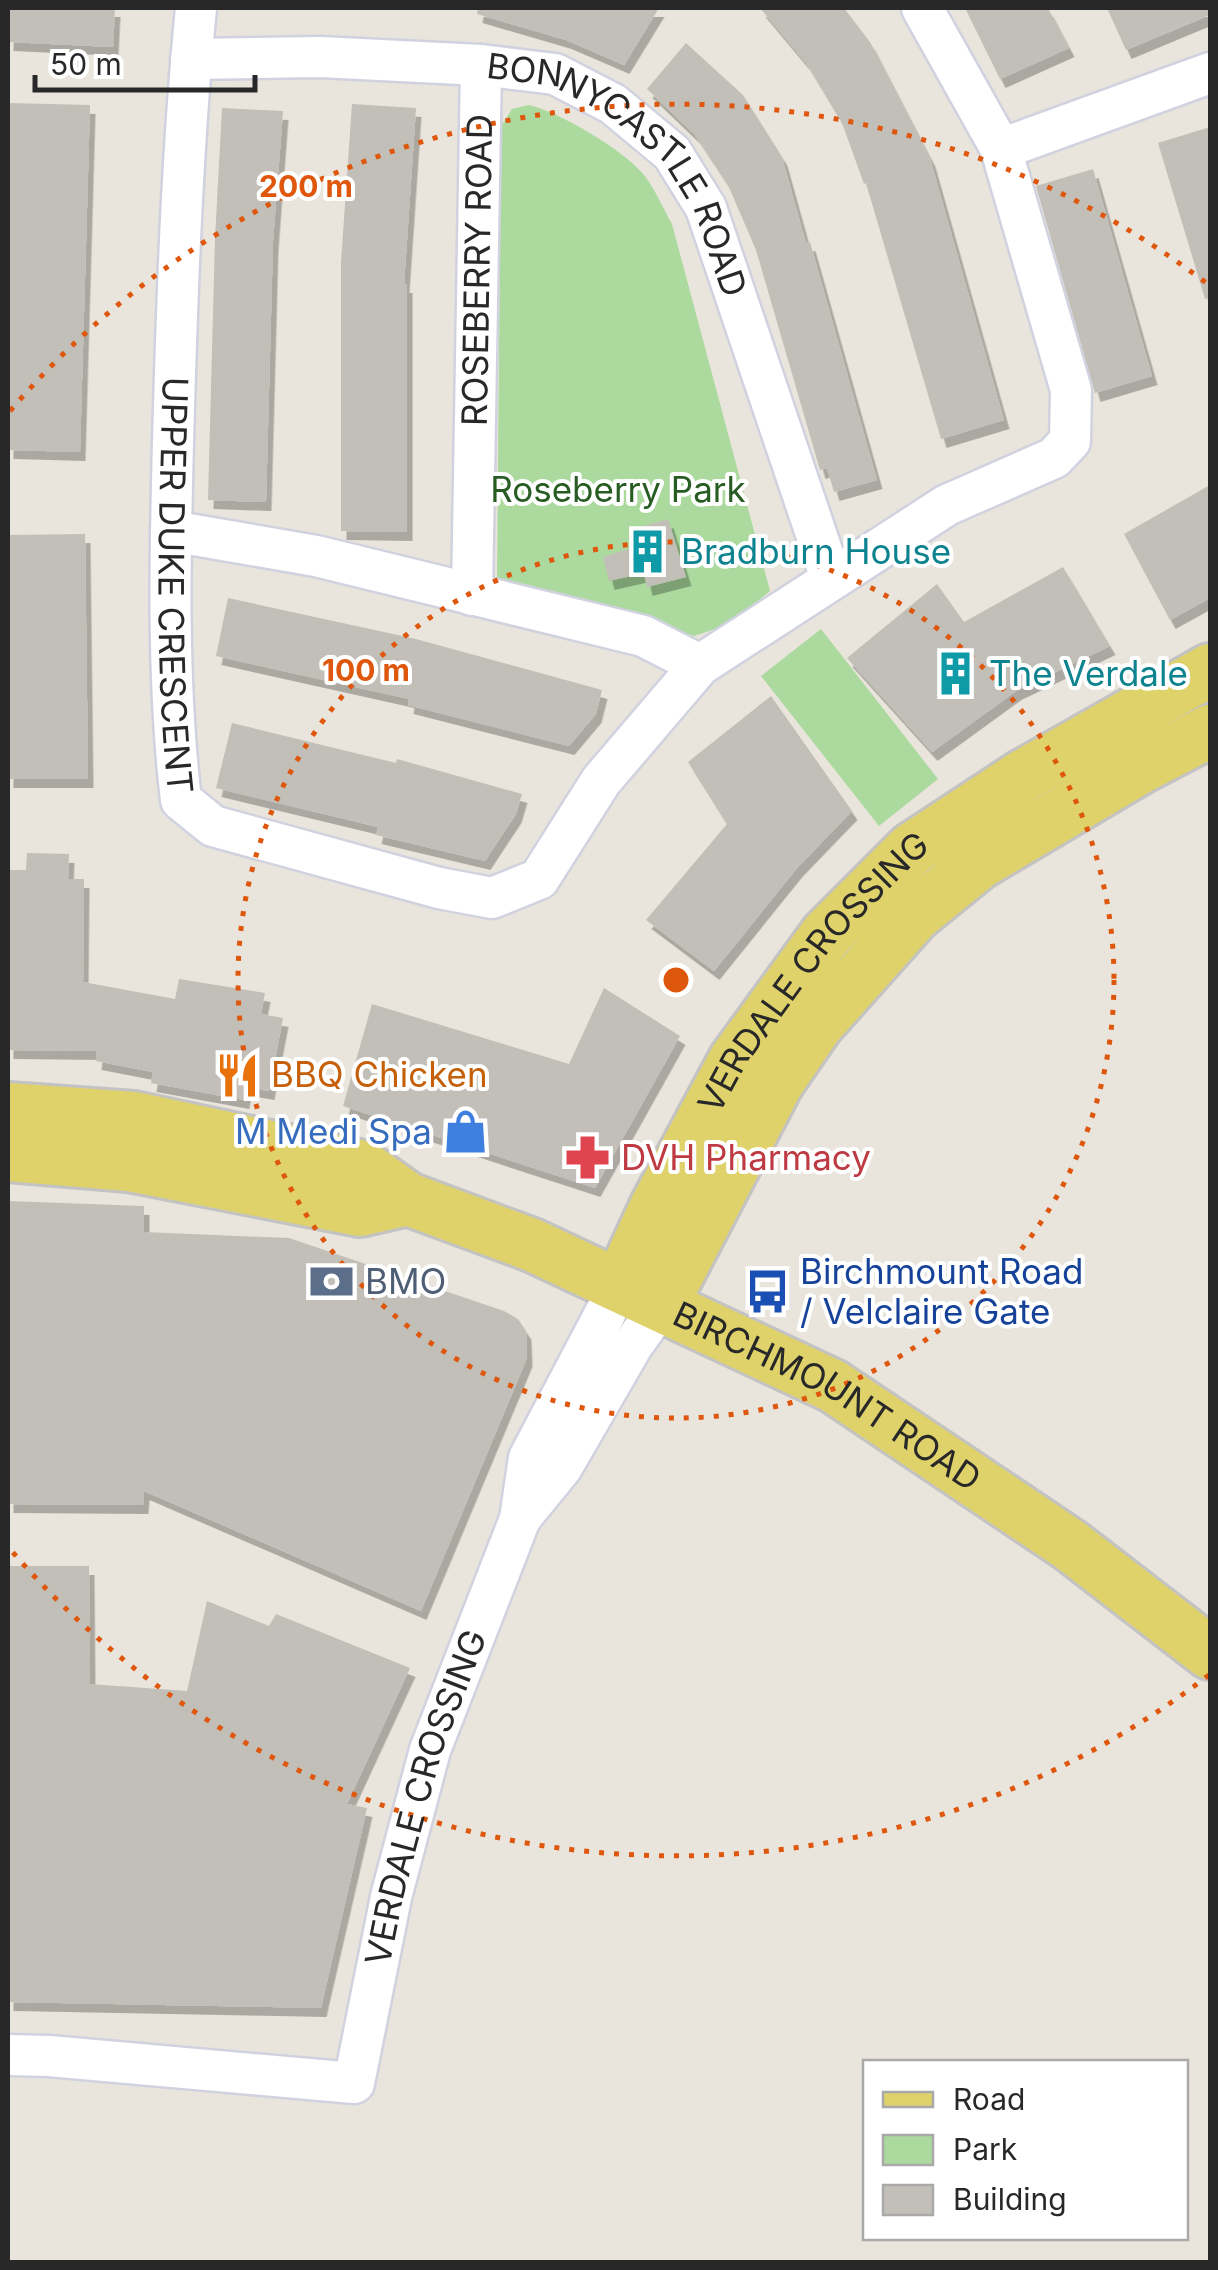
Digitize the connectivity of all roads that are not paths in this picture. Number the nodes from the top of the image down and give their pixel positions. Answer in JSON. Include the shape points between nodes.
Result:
{"nodes":[{"id":1,"x":196,"y":8,"type":"edge"},
{"id":2,"x":922,"y":8,"type":"edge"},
{"id":3,"x":191,"y":60,"type":"junction"},
{"id":4,"x":481,"y":65,"type":"junction"},
{"id":5,"x":1210,"y":73,"type":"edge"},
{"id":6,"x":1001,"y":149,"type":"junction"},
{"id":7,"x":171,"y":530,"type":"junction"},
{"id":8,"x":831,"y":578,"type":"junction"},
{"id":9,"x":472,"y":595,"type":"junction"},
{"id":10,"x":700,"y":666,"type":"junction"},
{"id":11,"x":1210,"y":670,"type":"edge"},
{"id":12,"x":1210,"y":731,"type":"edge"},
{"id":13,"x":8,"y":1109,"type":"edge"},
{"id":14,"x":8,"y":1154,"type":"edge"},
{"id":15,"x":408,"y":1199,"type":"junction"},
{"id":16,"x":641,"y":1294,"type":"junction"},
{"id":17,"x":1210,"y":1653,"type":"edge"},
{"id":18,"x":8,"y":2055,"type":"edge"}],
"edges":[{"from":1,"to":3,"type":"street","name":"UPPER DUKE CRESCENT"},
{"from":2,"to":6,"type":"street"},
{"from":3,"to":4,"type":"street","name":"BONNYCASTLE ROAD","via":[[320,57]]},
{"from":3,"to":7,"type":"street","name":"UPPER DUKE CRESCENT"},
{"from":4,"to":8,"type":"street","name":"BONNYCASTLE ROAD","via":[[555,74],[612,104],[672,153],[706,208]]},
{"from":4,"to":9,"type":"street","name":"ROSEBERRY ROAD"},
{"from":5,"to":6,"type":"street"},
{"from":6,"to":8,"type":"street","name":"UPPER DUKE CRESCENT","via":[[1071,390],[1070,441],[1054,458],[947,505]]},
{"from":7,"to":9,"type":"street","via":[[316,556]]},
{"from":7,"to":10,"type":"street","name":"UPPER DUKE CRESCENT","via":[[181,800],[213,826],[439,888],[492,898],[538,880],[601,781]]},
{"from":8,"to":10,"type":"street","name":"UPPER DUKE CRESCENT"},
{"from":9,"to":10,"type":"street","via":[[643,636]]},
{"from":11,"to":16,"type":"main road","name":"VERDALE CROSSING","via":[[1023,776],[912,849],[826,935],[735,1060],[656,1207]]},
{"from":12,"to":16,"type":"main road","name":"VERDALE CROSSING","via":[[979,862],[915,916],[816,1026]]},
{"from":13,"to":15,"type":"main road","name":"BIRCHMOUNT ROAD","via":[[134,1118],[363,1167]]},
{"from":14,"to":15,"type":"main road","via":[[129,1165],[360,1210]]},
{"from":15,"to":16,"type":"main road","name":"BIRCHMOUNT ROAD","via":[[532,1244]]},
{"from":16,"to":17,"type":"main road","name":"BIRCHMOUNT ROAD","via":[[833,1386],[1070,1545]]},
{"from":16,"to":18,"type":"street","name":"VERDALE CROSSING","via":[[632,1346],[562,1467],[520,1520],[430,1750],[390,1897],[354,2084]]}]}
